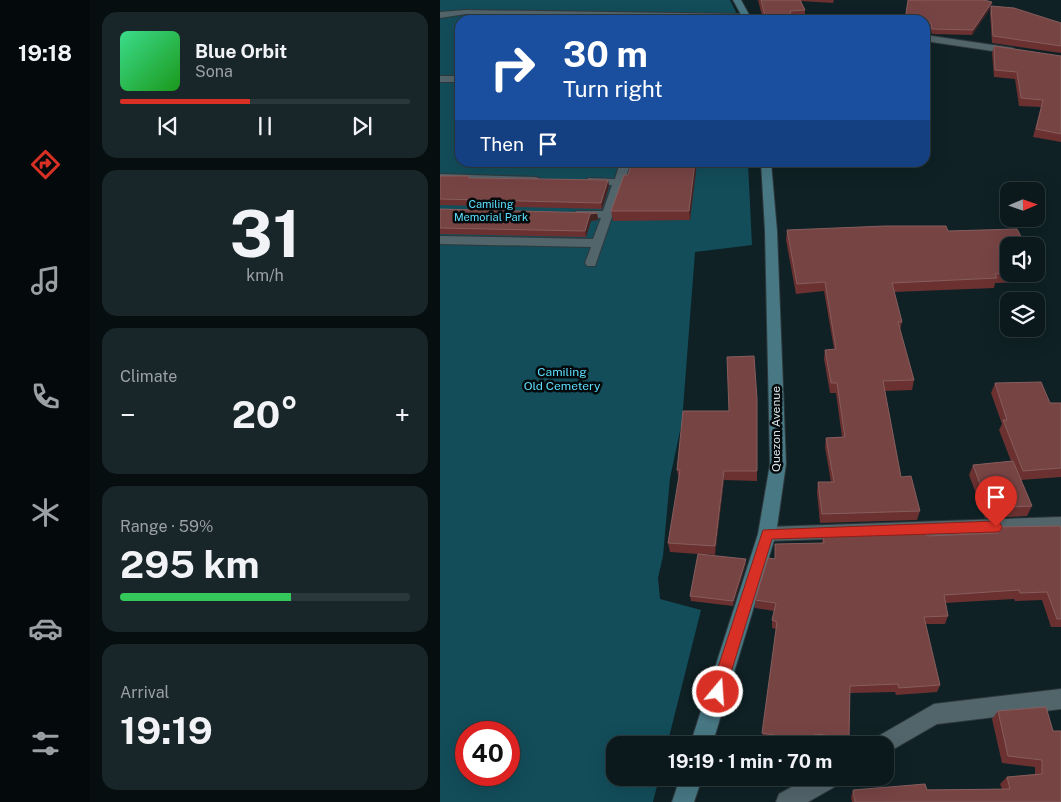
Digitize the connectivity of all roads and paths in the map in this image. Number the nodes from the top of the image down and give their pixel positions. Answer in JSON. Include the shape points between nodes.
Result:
{"nodes":[{"id":1,"x":737,"y":0,"type":"edge"},
{"id":2,"x":569,"y":15,"type":"edge"},
{"id":3,"x":745,"y":15,"type":"edge"},
{"id":4,"x":440,"y":16,"type":"edge"},
{"id":5,"x":930,"y":39,"type":"edge"},
{"id":6,"x":1022,"y":52,"type":"edge"},
{"id":7,"x":440,"y":78,"type":"edge"},
{"id":8,"x":455,"y":79,"type":"edge"},
{"id":9,"x":624,"y":167,"type":"edge"},
{"id":10,"x":766,"y":167,"type":"edge"},
{"id":11,"x":440,"y":176,"type":"edge"},
{"id":12,"x":544,"y":180,"type":"edge"},
{"id":13,"x":573,"y":181,"type":"edge"},
{"id":14,"x":620,"y":182,"type":"junction"},
{"id":15,"x":569,"y":214,"type":"edge"},
{"id":16,"x":608,"y":215,"type":"junction"},
{"id":17,"x":440,"y":240,"type":"edge"},
{"id":18,"x":597,"y":243,"type":"junction"},
{"id":19,"x":591,"y":263,"type":"dead end"},
{"id":20,"x":1061,"y":524,"type":"edge"},
{"id":21,"x":768,"y":534,"type":"junction"},
{"id":22,"x":1061,"y":699,"type":"edge"},
{"id":23,"x":704,"y":736,"type":"edge"},
{"id":24,"x":894,"y":738,"type":"edge"},
{"id":25,"x":688,"y":786,"type":"edge"},
{"id":26,"x":814,"y":786,"type":"edge"},
{"id":27,"x":683,"y":802,"type":"edge"},
{"id":28,"x":787,"y":802,"type":"edge"}],
"edges":[{"from":1,"to":3,"type":"street"},
{"from":2,"to":4,"type":"street","via":[[453,12]]},
{"from":5,"to":6,"type":"street"},
{"from":7,"to":8,"type":"street"},
{"from":9,"to":14,"type":"street"},
{"from":10,"to":21,"type":"street","name":"Quezon Avenue","via":[[778,464]]},
{"from":11,"to":12,"type":"street"},
{"from":13,"to":14,"type":"street"},
{"from":14,"to":16,"type":"street"},
{"from":15,"to":16,"type":"street"},
{"from":16,"to":18,"type":"street"},
{"from":17,"to":18,"type":"street"},
{"from":18,"to":19,"type":"street"},
{"from":20,"to":21,"type":"street"},
{"from":21,"to":23,"type":"street","name":"Quezon Avenue"},
{"from":22,"to":24,"type":"street","via":[[934,714]]},
{"from":25,"to":27,"type":"street"},
{"from":26,"to":28,"type":"street"}]}
